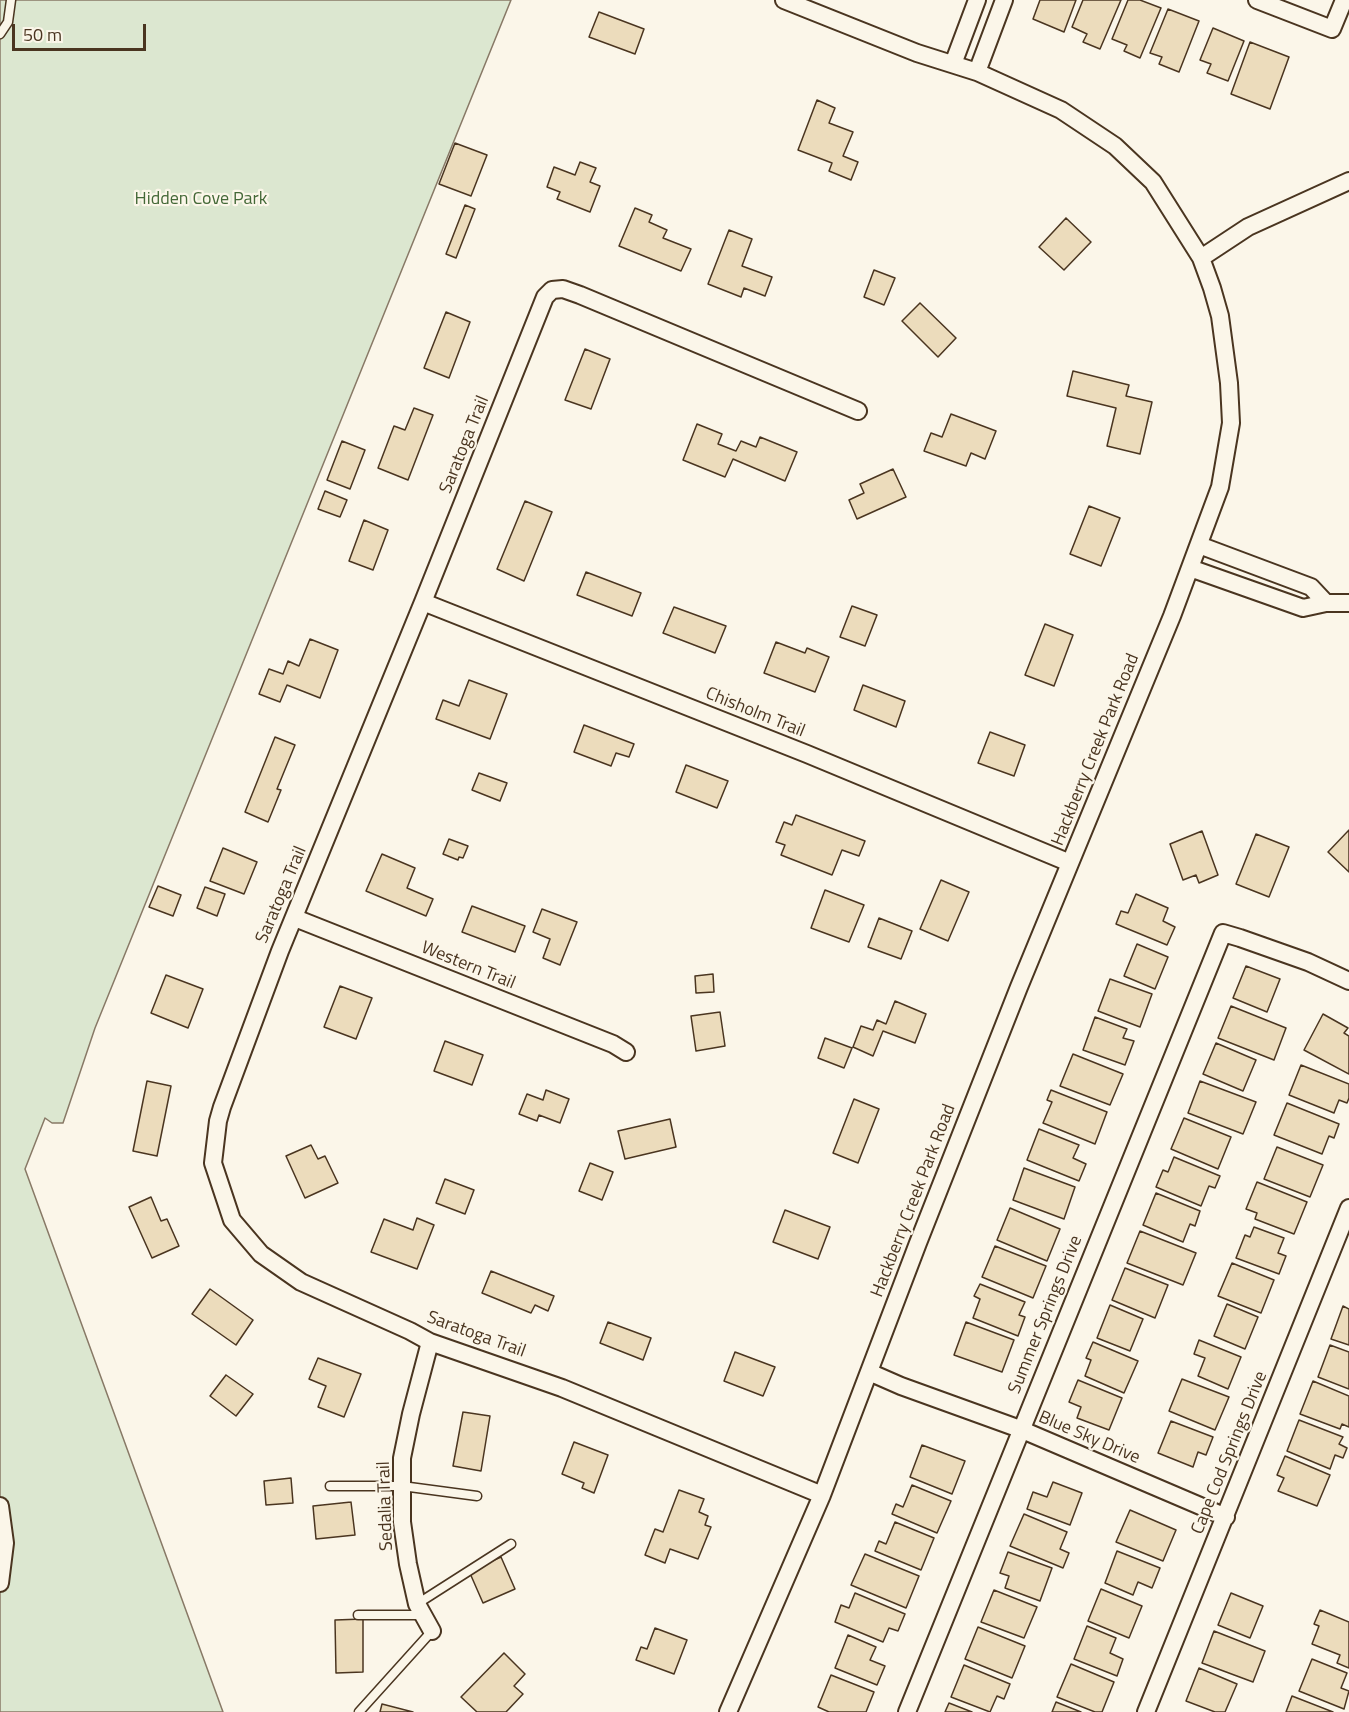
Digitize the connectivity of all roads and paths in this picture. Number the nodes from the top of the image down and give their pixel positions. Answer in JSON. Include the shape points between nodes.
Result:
{"nodes":[{"id":1,"x":11,"y":0,"type":"edge"},
{"id":2,"x":784,"y":0,"type":"edge"},
{"id":3,"x":977,"y":0,"type":"edge"},
{"id":4,"x":1004,"y":0,"type":"edge"},
{"id":5,"x":1257,"y":0,"type":"edge"},
{"id":6,"x":1344,"y":0,"type":"edge"},
{"id":7,"x":0,"y":34,"type":"edge"},
{"id":8,"x":953,"y":64,"type":"junction"},
{"id":9,"x":977,"y":72,"type":"junction"},
{"id":10,"x":1349,"y":181,"type":"edge"},
{"id":11,"x":1201,"y":258,"type":"junction"},
{"id":12,"x":858,"y":411,"type":"dead end"},
{"id":13,"x":1199,"y":545,"type":"junction"},
{"id":14,"x":1190,"y":568,"type":"junction"},
{"id":15,"x":1294,"y":580,"type":"junction"},
{"id":16,"x":423,"y":602,"type":"junction"},
{"id":17,"x":1286,"y":603,"type":"junction"},
{"id":18,"x":1326,"y":603,"type":"junction"},
{"id":19,"x":1349,"y":603,"type":"edge"},
{"id":20,"x":1071,"y":863,"type":"junction"},
{"id":21,"x":295,"y":918,"type":"junction"},
{"id":22,"x":1349,"y":981,"type":"edge"},
{"id":23,"x":626,"y":1052,"type":"dead end"},
{"id":24,"x":1349,"y":1208,"type":"edge"},
{"id":25,"x":430,"y":1342,"type":"junction"},
{"id":26,"x":869,"y":1372,"type":"junction"},
{"id":27,"x":1020,"y":1430,"type":"junction"},
{"id":28,"x":330,"y":1486,"type":"dead end"},
{"id":29,"x":402,"y":1486,"type":"junction"},
{"id":30,"x":822,"y":1495,"type":"junction"},
{"id":31,"x":477,"y":1496,"type":"dead end"},
{"id":32,"x":0,"y":1506,"type":"edge"},
{"id":33,"x":1226,"y":1517,"type":"junction"},
{"id":34,"x":511,"y":1544,"type":"dead end"},
{"id":35,"x":0,"y":1583,"type":"edge"},
{"id":36,"x":420,"y":1610,"type":"junction"},
{"id":37,"x":358,"y":1615,"type":"dead end"},
{"id":38,"x":432,"y":1631,"type":"joint"},
{"id":39,"x":359,"y":1712,"type":"edge"},
{"id":40,"x":728,"y":1712,"type":"edge"},
{"id":41,"x":907,"y":1712,"type":"edge"},
{"id":42,"x":1146,"y":1712,"type":"edge"}],
"edges":[{"from":1,"to":7,"type":"lane","via":[[8,22]]},
{"from":2,"to":8,"type":"street","name":"Hackberry Creek Park Road"},
{"from":3,"to":8,"type":"street"},
{"from":4,"to":9,"type":"street"},
{"from":5,"to":6,"type":"street","via":[[1332,29]]},
{"from":8,"to":9,"type":"street","name":"Hackberry Creek Park Road"},
{"from":9,"to":11,"type":"street","name":"Hackberry Creek Park Road","via":[[1061,110],[1115,146],[1153,182]]},
{"from":10,"to":11,"type":"street","via":[[1248,226]]},
{"from":11,"to":13,"type":"street","name":"Hackberry Creek Park Road","via":[[1220,316],[1231,423],[1220,487]]},
{"from":12,"to":16,"type":"street","name":"Saratoga Trail","via":[[580,295],[552,290],[538,312]]},
{"from":13,"to":14,"type":"street","name":"Hackberry Creek Park Road"},
{"from":13,"to":15,"type":"street"},
{"from":14,"to":17,"type":"street"},
{"from":14,"to":20,"type":"street","name":"Hackberry Creek Park Road"},
{"from":15,"to":17,"type":"street"},
{"from":15,"to":18,"type":"street","via":[[1311,587]]},
{"from":16,"to":20,"type":"street","name":"Chisholm Trail"},
{"from":16,"to":21,"type":"street","name":"Saratoga Trail"},
{"from":17,"to":18,"type":"street","via":[[1303,608]]},
{"from":18,"to":19,"type":"street"},
{"from":20,"to":26,"type":"street","name":"Hackberry Creek Park Road"},
{"from":21,"to":23,"type":"street","name":"Western Trail"},
{"from":21,"to":25,"type":"street","name":"Saratoga Trail","via":[[218,1121],[213,1163],[220,1188],[231,1220],[261,1254],[301,1282]]},
{"from":22,"to":27,"type":"street","name":"Summer Springs Drive","via":[[1308,962],[1223,933]]},
{"from":24,"to":33,"type":"street","name":"Cape Cod Springs Drive"},
{"from":25,"to":29,"type":"street","name":"Sedalia Trail","via":[[402,1458]]},
{"from":25,"to":30,"type":"street","name":"Saratoga Trail","via":[[562,1388]]},
{"from":26,"to":27,"type":"street","name":"Blue Sky Drive"},
{"from":26,"to":30,"type":"street","name":"Hackberry Creek Park Road"},
{"from":27,"to":33,"type":"street","name":"Blue Sky Drive"},
{"from":27,"to":41,"type":"street","name":"Summer Springs Drive"},
{"from":28,"to":29,"type":"lane"},
{"from":29,"to":31,"type":"lane"},
{"from":29,"to":36,"type":"street","name":"Sedalia Trail","via":[[408,1564]]},
{"from":30,"to":40,"type":"street","name":"Hackberry Creek Park Road"},
{"from":32,"to":35,"type":"street","via":[[5,1543]]},
{"from":33,"to":42,"type":"street","name":"Cape Cod Springs Drive"},
{"from":34,"to":36,"type":"lane"},
{"from":36,"to":37,"type":"lane"},
{"from":36,"to":38,"type":"street","name":"Sedalia Trail"},
{"from":38,"to":39,"type":"lane"}]}
